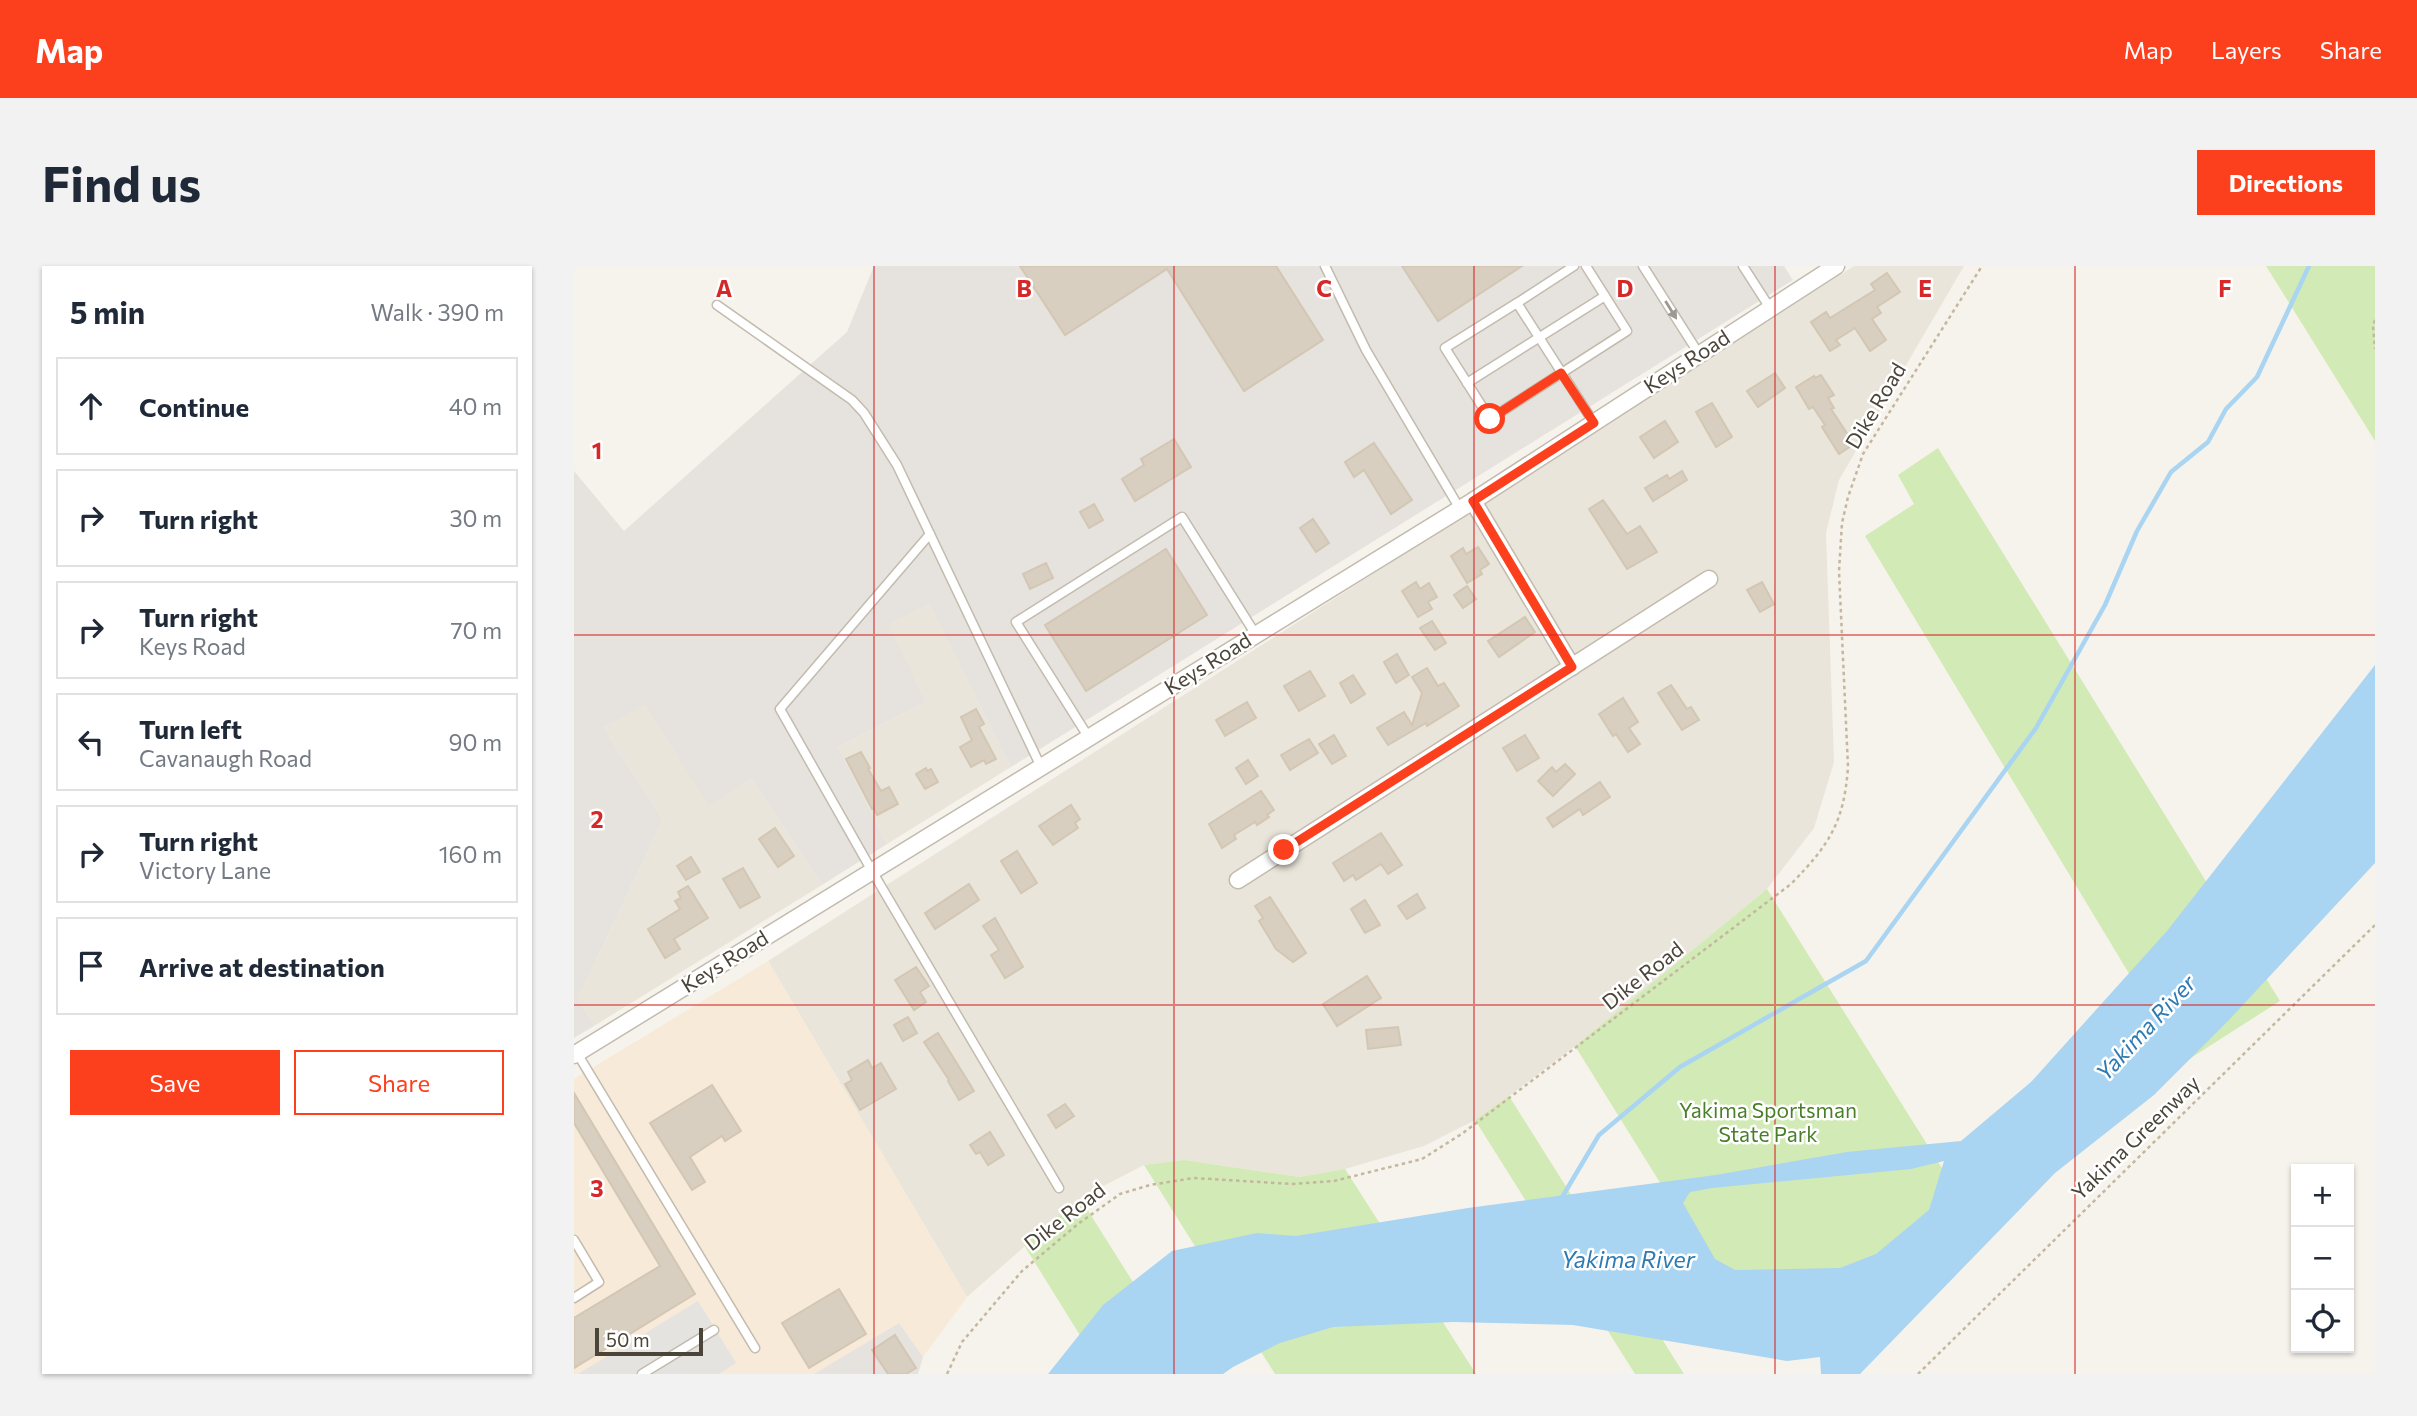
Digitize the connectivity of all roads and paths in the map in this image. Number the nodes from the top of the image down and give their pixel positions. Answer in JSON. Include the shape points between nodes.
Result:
{"nodes":[{"id":1,"x":1325,"y":266,"type":"edge"},
{"id":2,"x":1574,"y":266,"type":"edge"},
{"id":3,"x":1586,"y":266,"type":"edge"},
{"id":4,"x":1643,"y":266,"type":"edge"},
{"id":5,"x":1743,"y":266,"type":"edge"},
{"id":6,"x":1836,"y":266,"type":"edge"},
{"id":7,"x":1982,"y":266,"type":"edge"},
{"id":8,"x":1605,"y":296,"type":"junction"},
{"id":9,"x":1517,"y":303,"type":"junction"},
{"id":10,"x":717,"y":306,"type":"dead end"},
{"id":11,"x":1770,"y":309,"type":"junction"},
{"id":12,"x":2375,"y":320,"type":"edge"},
{"id":13,"x":1539,"y":338,"type":"junction"},
{"id":14,"x":2375,"y":349,"type":"edge"},
{"id":15,"x":1699,"y":354,"type":"junction"},
{"id":16,"x":1561,"y":373,"type":"junction"},
{"id":17,"x":1467,"y":383,"type":"junction"},
{"id":18,"x":1594,"y":423,"type":"junction"},
{"id":19,"x":1466,"y":505,"type":"junction"},
{"id":20,"x":930,"y":534,"type":"junction"},
{"id":21,"x":1709,"y":579,"type":"dead end"},
{"id":22,"x":1256,"y":635,"type":"junction"},
{"id":23,"x":1572,"y":667,"type":"junction"},
{"id":24,"x":1089,"y":738,"type":"junction"},
{"id":25,"x":1041,"y":767,"type":"junction"},
{"id":26,"x":872,"y":871,"type":"junction"},
{"id":27,"x":1238,"y":880,"type":"dead end"},
{"id":28,"x":2375,"y":925,"type":"edge"},
{"id":29,"x":575,"y":1054,"type":"edge"},
{"id":30,"x":1059,"y":1188,"type":"dead end"},
{"id":31,"x":574,"y":1240,"type":"edge"},
{"id":32,"x":574,"y":1298,"type":"edge"},
{"id":33,"x":714,"y":1330,"type":"dead end"},
{"id":34,"x":755,"y":1348,"type":"dead end"},
{"id":35,"x":642,"y":1374,"type":"edge"},
{"id":36,"x":947,"y":1374,"type":"edge"},
{"id":37,"x":1918,"y":1374,"type":"edge"}],
"edges":[{"from":1,"to":19,"type":"lane","via":[[1366,350]]},
{"from":2,"to":9,"type":"lane"},
{"from":3,"to":8,"type":"lane"},
{"from":4,"to":15,"type":"lane","one_way":true},
{"from":5,"to":11,"type":"lane"},
{"from":6,"to":11,"type":"street","name":"Keys Road"},
{"from":7,"to":36,"type":"path","name":"Dike Road","via":[[1863,454],[1848,497],[1839,571],[1846,794],[1840,820],[1816,858],[1791,884],[1463,1133],[1422,1159],[1334,1181],[1292,1184],[1194,1178],[1120,1194],[1022,1270],[962,1342]]},
{"from":8,"to":13,"type":"lane"},
{"from":8,"to":16,"type":"lane","via":[[1627,331]]},
{"from":9,"to":13,"type":"lane"},
{"from":9,"to":17,"type":"lane","via":[[1445,348]]},
{"from":10,"to":20,"type":"lane","via":[[852,400],[897,465]]},
{"from":11,"to":15,"type":"street","name":"Keys Road"},
{"from":12,"to":14,"type":"path"},
{"from":13,"to":16,"type":"lane"},
{"from":13,"to":17,"type":"lane"},
{"from":15,"to":18,"type":"street","name":"Keys Road"},
{"from":16,"to":17,"type":"lane","via":[[1490,419]]},
{"from":16,"to":18,"type":"lane"},
{"from":18,"to":19,"type":"street","name":"Keys Road"},
{"from":19,"to":22,"type":"street","name":"Keys Road"},
{"from":19,"to":23,"type":"street"},
{"from":20,"to":25,"type":"lane"},
{"from":20,"to":26,"type":"lane","via":[[780,709]]},
{"from":21,"to":23,"type":"street"},
{"from":22,"to":24,"type":"street","name":"Keys Road"},
{"from":22,"to":24,"type":"lane","via":[[1182,517],[1016,622]]},
{"from":23,"to":27,"type":"street"},
{"from":24,"to":25,"type":"street","name":"Keys Road"},
{"from":25,"to":26,"type":"street","name":"Keys Road"},
{"from":26,"to":29,"type":"street","name":"Keys Road"},
{"from":26,"to":30,"type":"lane"},
{"from":28,"to":37,"type":"path","name":"Yakima Greenway"},
{"from":29,"to":34,"type":"lane"},
{"from":31,"to":32,"type":"lane","via":[[599,1282]]},
{"from":33,"to":35,"type":"lane"}]}
